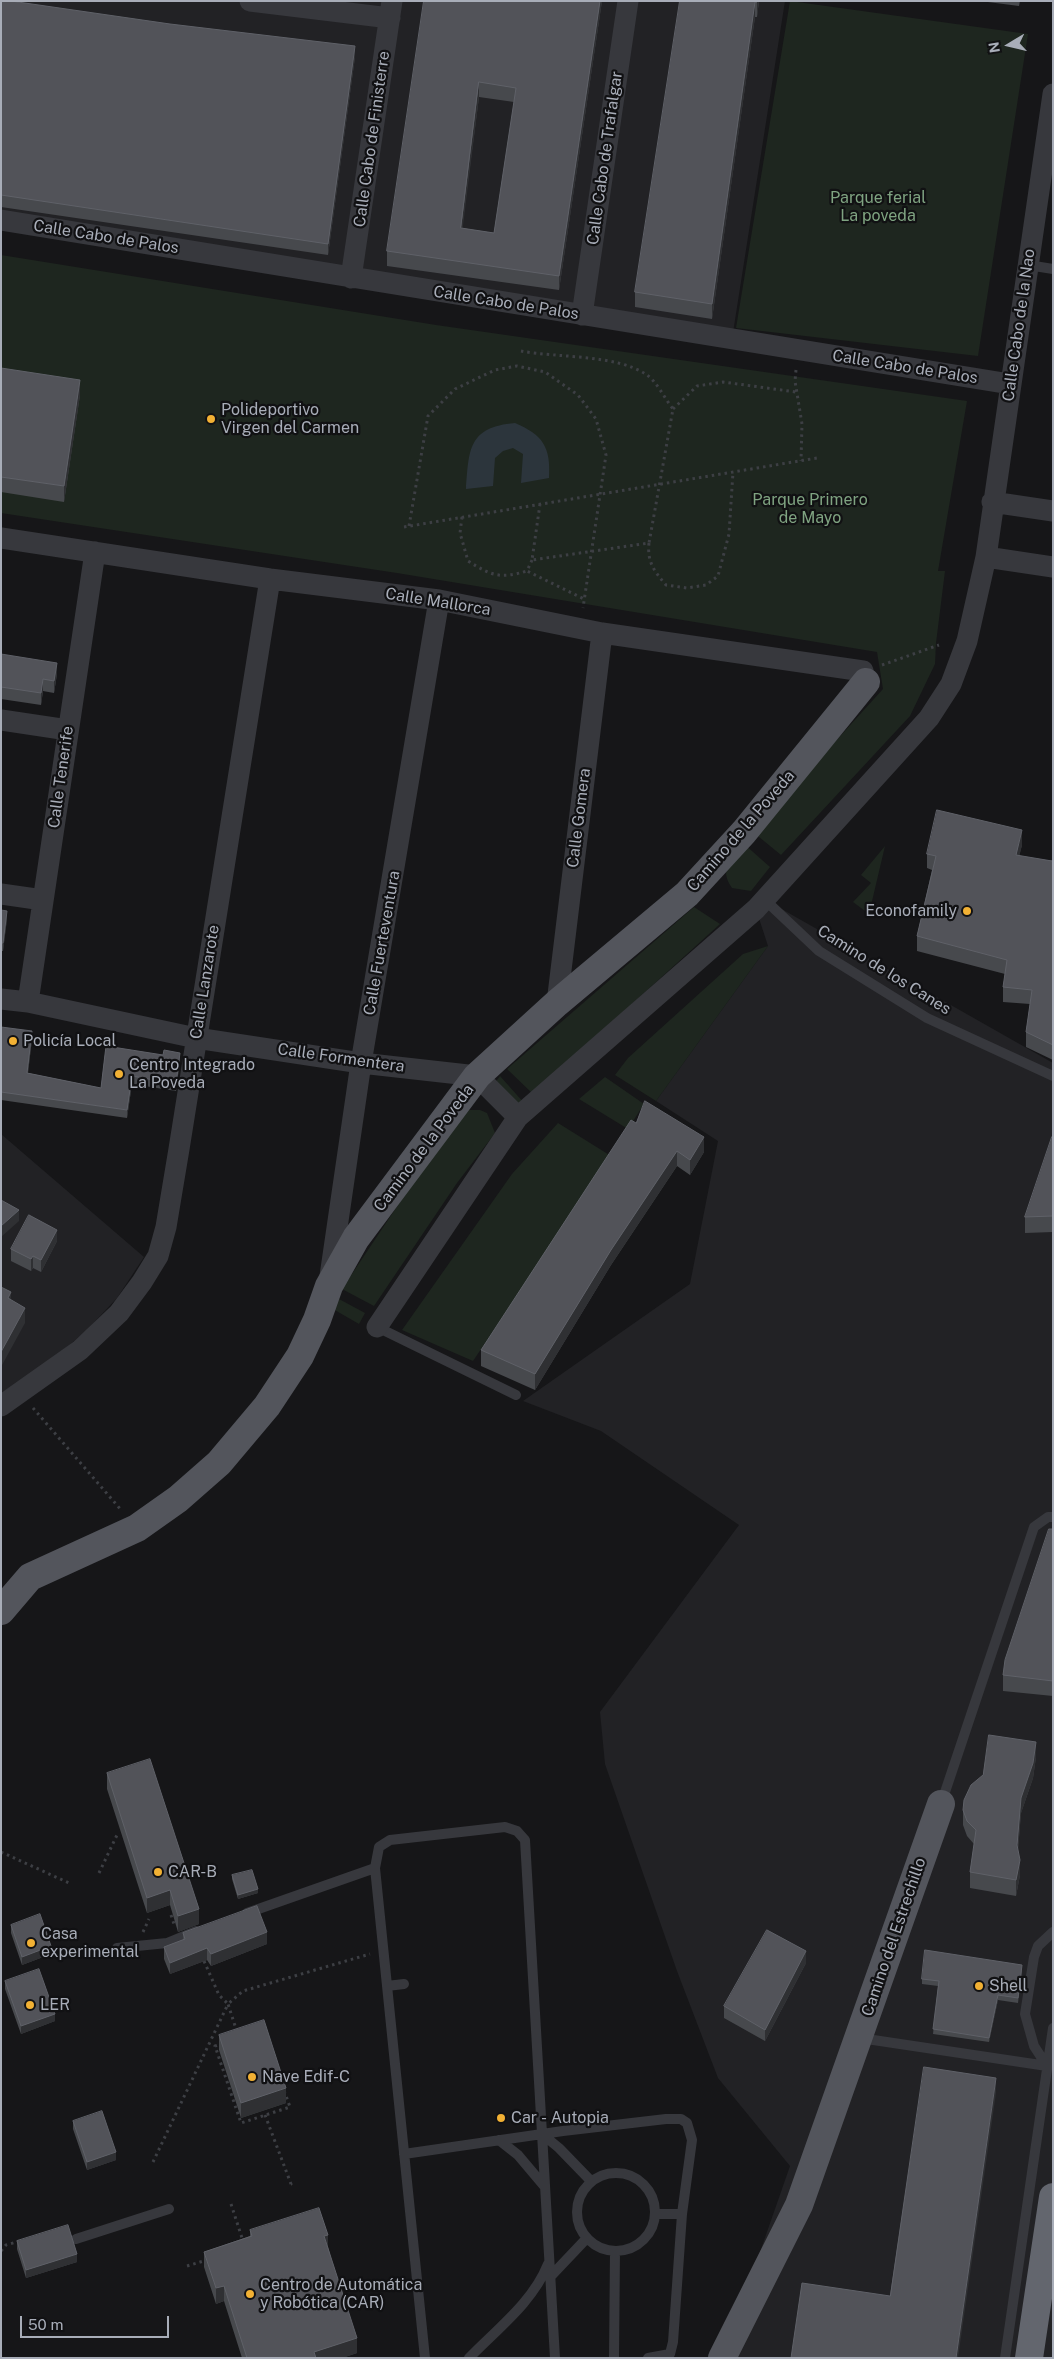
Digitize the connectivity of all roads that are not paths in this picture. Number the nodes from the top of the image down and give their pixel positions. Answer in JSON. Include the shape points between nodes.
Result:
{"nodes":[{"id":1,"x":250,"y":1,"type":"edge"},
{"id":2,"x":628,"y":1,"type":"edge"},
{"id":3,"x":391,"y":10,"type":"edge"},
{"id":4,"x":1053,"y":94,"type":"edge"},
{"id":5,"x":1,"y":220,"type":"edge"},
{"id":6,"x":1028,"y":265,"type":"junction"},
{"id":7,"x":1053,"y":269,"type":"edge"},
{"id":8,"x":351,"y":278,"type":"junction"},
{"id":9,"x":582,"y":315,"type":"junction"},
{"id":10,"x":1010,"y":384,"type":"junction"},
{"id":11,"x":992,"y":502,"type":"junction"},
{"id":12,"x":1053,"y":511,"type":"edge"},
{"id":13,"x":1,"y":538,"type":"edge"},
{"id":14,"x":95,"y":552,"type":"junction"},
{"id":15,"x":986,"y":557,"type":"junction"},
{"id":16,"x":1053,"y":567,"type":"edge"},
{"id":17,"x":270,"y":579,"type":"junction"},
{"id":18,"x":439,"y":600,"type":"junction"},
{"id":19,"x":602,"y":633,"type":"junction"},
{"id":20,"x":864,"y":677,"type":"joint"},
{"id":21,"x":1,"y":720,"type":"edge"},
{"id":22,"x":68,"y":730,"type":"junction"},
{"id":23,"x":1,"y":894,"type":"edge"},
{"id":24,"x":764,"y":899,"type":"junction"},
{"id":25,"x":43,"y":900,"type":"junction"},
{"id":26,"x":1,"y":999,"type":"edge"},
{"id":27,"x":28,"y":1002,"type":"junction"},
{"id":28,"x":556,"y":1003,"type":"junction"},
{"id":29,"x":196,"y":1038,"type":"junction"},
{"id":30,"x":361,"y":1063,"type":"junction"},
{"id":31,"x":477,"y":1076,"type":"junction"},
{"id":32,"x":1053,"y":1076,"type":"edge"},
{"id":33,"x":518,"y":1117,"type":"junction"},
{"id":34,"x":328,"y":1286,"type":"junction"},
{"id":35,"x":377,"y":1327,"type":"joint"},
{"id":36,"x":516,"y":1395,"type":"dead end"},
{"id":37,"x":1,"y":1406,"type":"edge"},
{"id":38,"x":1053,"y":1517,"type":"edge"},
{"id":39,"x":1,"y":1611,"type":"edge"},
{"id":40,"x":941,"y":1804,"type":"joint"},
{"id":41,"x":375,"y":1868,"type":"junction"},
{"id":42,"x":238,"y":1916,"type":"edge"},
{"id":43,"x":202,"y":1929,"type":"edge"},
{"id":44,"x":1053,"y":1932,"type":"edge"},
{"id":45,"x":117,"y":1948,"type":"dead end"},
{"id":46,"x":404,"y":1984,"type":"dead end"},
{"id":47,"x":387,"y":1986,"type":"junction"},
{"id":48,"x":1053,"y":2028,"type":"edge"},
{"id":49,"x":858,"y":2038,"type":"junction"},
{"id":50,"x":1047,"y":2066,"type":"junction"},
{"id":51,"x":542,"y":2134,"type":"junction"},
{"id":52,"x":498,"y":2140,"type":"junction"},
{"id":53,"x":404,"y":2154,"type":"junction"},
{"id":54,"x":590,"y":2181,"type":"junction"},
{"id":55,"x":545,"y":2188,"type":"junction"},
{"id":56,"x":1053,"y":2197,"type":"edge"},
{"id":57,"x":169,"y":2209,"type":"dead end"},
{"id":58,"x":655,"y":2214,"type":"junction"},
{"id":59,"x":682,"y":2214,"type":"junction"},
{"id":60,"x":587,"y":2238,"type":"junction"},
{"id":61,"x":76,"y":2240,"type":"dead end"},
{"id":62,"x":615,"y":2251,"type":"junction"},
{"id":63,"x":549,"y":2262,"type":"junction"},
{"id":64,"x":551,"y":2276,"type":"junction"},
{"id":65,"x":425,"y":2358,"type":"edge"},
{"id":66,"x":469,"y":2358,"type":"edge"},
{"id":67,"x":555,"y":2358,"type":"edge"},
{"id":68,"x":614,"y":2358,"type":"edge"},
{"id":69,"x":648,"y":2358,"type":"edge"},
{"id":70,"x":722,"y":2358,"type":"edge"},
{"id":71,"x":1005,"y":2358,"type":"edge"},
{"id":72,"x":1029,"y":2358,"type":"edge"}],
"edges":[{"from":1,"to":3,"type":"street"},
{"from":2,"to":9,"type":"street","name":"Calle Cabo de Trafalgar"},
{"from":3,"to":8,"type":"street","name":"Calle Cabo de Finisterre"},
{"from":4,"to":6,"type":"street","name":"Calle Cabo de la Nao"},
{"from":5,"to":8,"type":"street","name":"Calle Cabo de Palos"},
{"from":6,"to":7,"type":"lane"},
{"from":6,"to":10,"type":"street","name":"Calle Cabo de la Nao"},
{"from":8,"to":9,"type":"street","name":"Calle Cabo de Palos"},
{"from":9,"to":10,"type":"street","name":"Calle Cabo de Palos"},
{"from":10,"to":11,"type":"street","name":"Calle Cabo de la Nao"},
{"from":11,"to":12,"type":"street"},
{"from":11,"to":15,"type":"street","name":"Calle Cabo de la Nao"},
{"from":13,"to":14,"type":"street","name":"Calle Mallorca"},
{"from":14,"to":17,"type":"street","name":"Calle Mallorca"},
{"from":14,"to":22,"type":"street","name":"Calle Tenerife"},
{"from":15,"to":16,"type":"street"},
{"from":15,"to":24,"type":"street","via":[[967,641],[951,684],[929,718]]},
{"from":17,"to":18,"type":"street","name":"Calle Mallorca"},
{"from":17,"to":29,"type":"street","name":"Calle Lanzarote"},
{"from":18,"to":19,"type":"street","name":"Calle Mallorca"},
{"from":18,"to":30,"type":"street","name":"Calle Fuerteventura"},
{"from":19,"to":20,"type":"street","name":"Calle Mallorca"},
{"from":19,"to":28,"type":"street","name":"Calle Gomera"},
{"from":20,"to":28,"type":"main road","name":"Camino de la Poveda","via":[[744,832],[687,894]]},
{"from":21,"to":22,"type":"street"},
{"from":22,"to":25,"type":"street","name":"Calle Tenerife"},
{"from":23,"to":25,"type":"street"},
{"from":24,"to":32,"type":"lane","name":"Camino de los Canes","via":[[819,951],[928,1018]]},
{"from":24,"to":33,"type":"street"},
{"from":25,"to":27,"type":"street","name":"Calle Tenerife"},
{"from":26,"to":27,"type":"street","name":"Calle Formentera"},
{"from":27,"to":29,"type":"street","name":"Calle Formentera"},
{"from":28,"to":31,"type":"main road","name":"Camino de la Poveda"},
{"from":29,"to":30,"type":"street","name":"Calle Formentera"},
{"from":29,"to":37,"type":"street","name":"Calle Lanzarote","via":[[168,1217],[158,1256],[119,1313],[74,1356]]},
{"from":30,"to":31,"type":"street","name":"Calle Formentera"},
{"from":30,"to":34,"type":"street","name":"Calle Fuerteventura"},
{"from":31,"to":33,"type":"street"},
{"from":31,"to":34,"type":"main road","name":"Camino de la Poveda","via":[[356,1238]]},
{"from":33,"to":35,"type":"street"},
{"from":34,"to":39,"type":"main road","name":"Camino de la Poveda","via":[[318,1320],[300,1356],[267,1406],[219,1463],[178,1499],[137,1528],[30,1577]]},
{"from":35,"to":36,"type":"lane"},
{"from":38,"to":40,"type":"lane","name":"Camino del Estrechillo","via":[[1034,1527]]},
{"from":40,"to":49,"type":"main road","name":"Camino del Estrechillo"},
{"from":41,"to":42,"type":"lane"},
{"from":41,"to":47,"type":"lane"},
{"from":41,"to":51,"type":"lane","via":[[379,1847],[390,1840],[505,1827],[517,1831],[525,1840]]},
{"from":43,"to":45,"type":"lane","via":[[167,1943]]},
{"from":44,"to":50,"type":"lane","via":[[1038,1946],[1034,1957],[1026,2014],[1034,2046]]},
{"from":46,"to":47,"type":"lane"},
{"from":47,"to":53,"type":"lane"},
{"from":48,"to":50,"type":"lane"},
{"from":49,"to":50,"type":"lane"},
{"from":49,"to":70,"type":"main road","name":"Camino del Estrechillo","via":[[799,2205]]},
{"from":50,"to":71,"type":"lane"},
{"from":51,"to":52,"type":"lane"},
{"from":51,"to":54,"type":"lane"},
{"from":51,"to":55,"type":"lane"},
{"from":51,"to":59,"type":"lane","via":[[681,2119],[687,2123],[692,2140]]},
{"from":52,"to":53,"type":"lane"},
{"from":52,"to":55,"type":"lane","via":[[518,2155]]},
{"from":53,"to":65,"type":"lane"},
{"from":54,"to":58,"type":"lane","via":[[618,2172],[633,2176],[653,2199]]},
{"from":54,"to":60,"type":"lane","via":[[579,2198],[577,2220]]},
{"from":55,"to":63,"type":"lane"},
{"from":56,"to":72,"type":"highway"},
{"from":57,"to":61,"type":"lane"},
{"from":58,"to":59,"type":"lane"},
{"from":58,"to":62,"type":"lane","via":[[642,2241],[629,2249]]},
{"from":59,"to":69,"type":"lane","via":[[673,2342],[670,2354]]},
{"from":60,"to":62,"type":"lane","via":[[599,2247]]},
{"from":60,"to":64,"type":"lane"},
{"from":62,"to":68,"type":"lane"},
{"from":63,"to":64,"type":"lane"},
{"from":63,"to":66,"type":"lane","via":[[541,2282],[528,2298]]},
{"from":64,"to":67,"type":"lane"}]}
